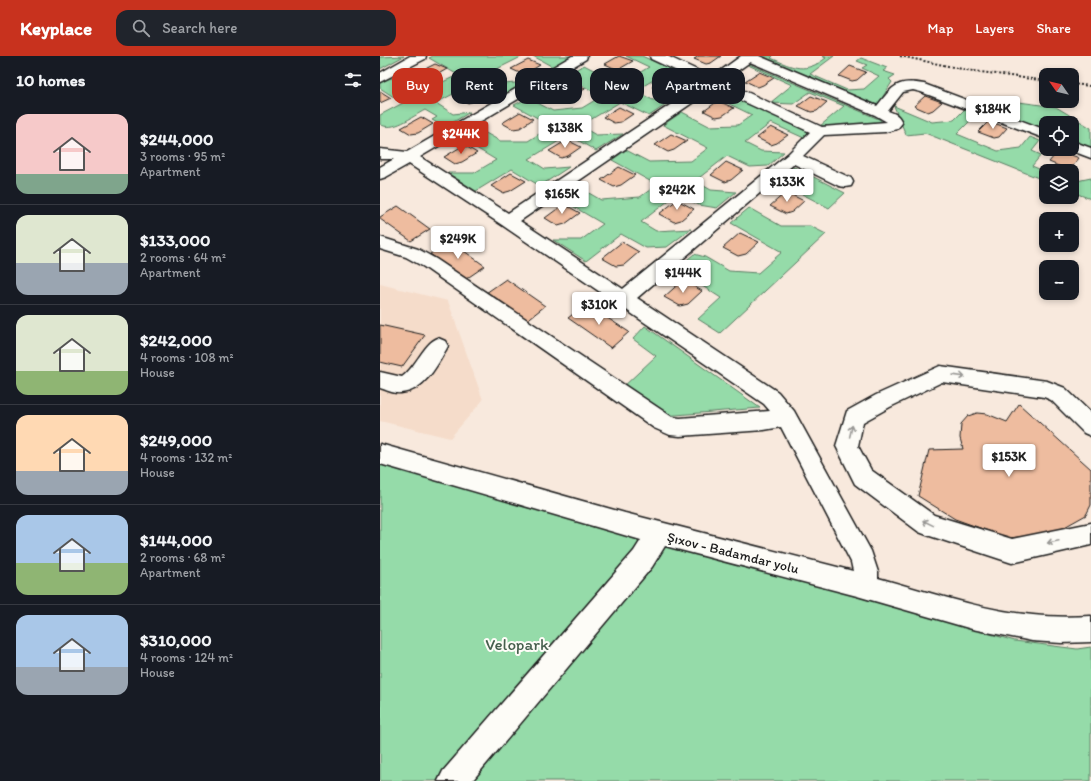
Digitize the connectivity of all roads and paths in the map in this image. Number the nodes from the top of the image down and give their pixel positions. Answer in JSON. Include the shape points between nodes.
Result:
{"nodes":[{"id":1,"x":420,"y":56,"type":"edge"},
{"id":2,"x":581,"y":56,"type":"edge"},
{"id":3,"x":656,"y":56,"type":"edge"},
{"id":4,"x":748,"y":56,"type":"edge"},
{"id":5,"x":900,"y":56,"type":"edge"},
{"id":6,"x":682,"y":68,"type":"edge"},
{"id":7,"x":732,"y":68,"type":"edge"},
{"id":8,"x":380,"y":78,"type":"edge"},
{"id":9,"x":1039,"y":80,"type":"edge"},
{"id":10,"x":1079,"y":85,"type":"edge"},
{"id":11,"x":1091,"y":86,"type":"edge"},
{"id":12,"x":745,"y":97,"type":"edge"},
{"id":13,"x":681,"y":104,"type":"edge"},
{"id":14,"x":880,"y":112,"type":"junction"},
{"id":15,"x":820,"y":131,"type":"junction"},
{"id":16,"x":1039,"y":132,"type":"edge"},
{"id":17,"x":1079,"y":149,"type":"edge"},
{"id":18,"x":1091,"y":153,"type":"edge"},
{"id":19,"x":380,"y":154,"type":"edge"},
{"id":20,"x":409,"y":157,"type":"junction"},
{"id":21,"x":793,"y":157,"type":"junction"},
{"id":22,"x":380,"y":174,"type":"edge"},
{"id":23,"x":845,"y":182,"type":"dead end"},
{"id":24,"x":508,"y":221,"type":"junction"},
{"id":25,"x":380,"y":244,"type":"edge"},
{"id":26,"x":624,"y":299,"type":"junction"},
{"id":27,"x":438,"y":346,"type":"dead end"},
{"id":28,"x":380,"y":380,"type":"edge"},
{"id":29,"x":787,"y":417,"type":"junction"},
{"id":30,"x":1091,"y":427,"type":"edge"},
{"id":31,"x":380,"y":454,"type":"edge"},
{"id":32,"x":659,"y":534,"type":"junction"},
{"id":33,"x":1091,"y":534,"type":"edge"},
{"id":34,"x":866,"y":587,"type":"junction"},
{"id":35,"x":1091,"y":629,"type":"edge"},
{"id":36,"x":453,"y":781,"type":"edge"}],
"edges":[{"from":1,"to":8,"type":"street"},
{"from":2,"to":20,"type":"street"},
{"from":3,"to":6,"type":"street"},
{"from":4,"to":7,"type":"street"},
{"from":4,"to":14,"type":"street"},
{"from":5,"to":9,"type":"path","via":[[967,70]]},
{"from":10,"to":11,"type":"path"},
{"from":12,"to":15,"type":"street"},
{"from":13,"to":24,"type":"street"},
{"from":14,"to":15,"type":"street","via":[[893,118],[895,123],[885,128]]},
{"from":14,"to":16,"type":"street","via":[[898,89],[913,86],[937,92]]},
{"from":15,"to":21,"type":"street"},
{"from":17,"to":18,"type":"street"},
{"from":19,"to":20,"type":"street"},
{"from":20,"to":22,"type":"street"},
{"from":20,"to":24,"type":"street"},
{"from":21,"to":23,"type":"street"},
{"from":21,"to":26,"type":"street"},
{"from":24,"to":26,"type":"street"},
{"from":25,"to":29,"type":"street","via":[[412,253],[430,263],[670,426],[764,421]]},
{"from":26,"to":29,"type":"street","via":[[771,398]]},
{"from":27,"to":28,"type":"street","via":[[421,371],[409,383],[401,385]]},
{"from":29,"to":34,"type":"street","via":[[862,559],[866,572]]},
{"from":33,"to":30,"type":"street","one_way":true,"via":[[1012,550],[927,524],[863,477],[847,446],[854,417],[940,374],[1046,389],[1058,394]]},
{"from":31,"to":32,"type":"street","name":"Şıxov - Badamdar yolu"},
{"from":32,"to":34,"type":"street","name":"Şıxov - Badamdar yolu"},
{"from":32,"to":36,"type":"street","via":[[643,559]]},
{"from":34,"to":35,"type":"street","name":"Şıxov - Badamdar yolu","via":[[1013,624],[1052,629]]}]}
